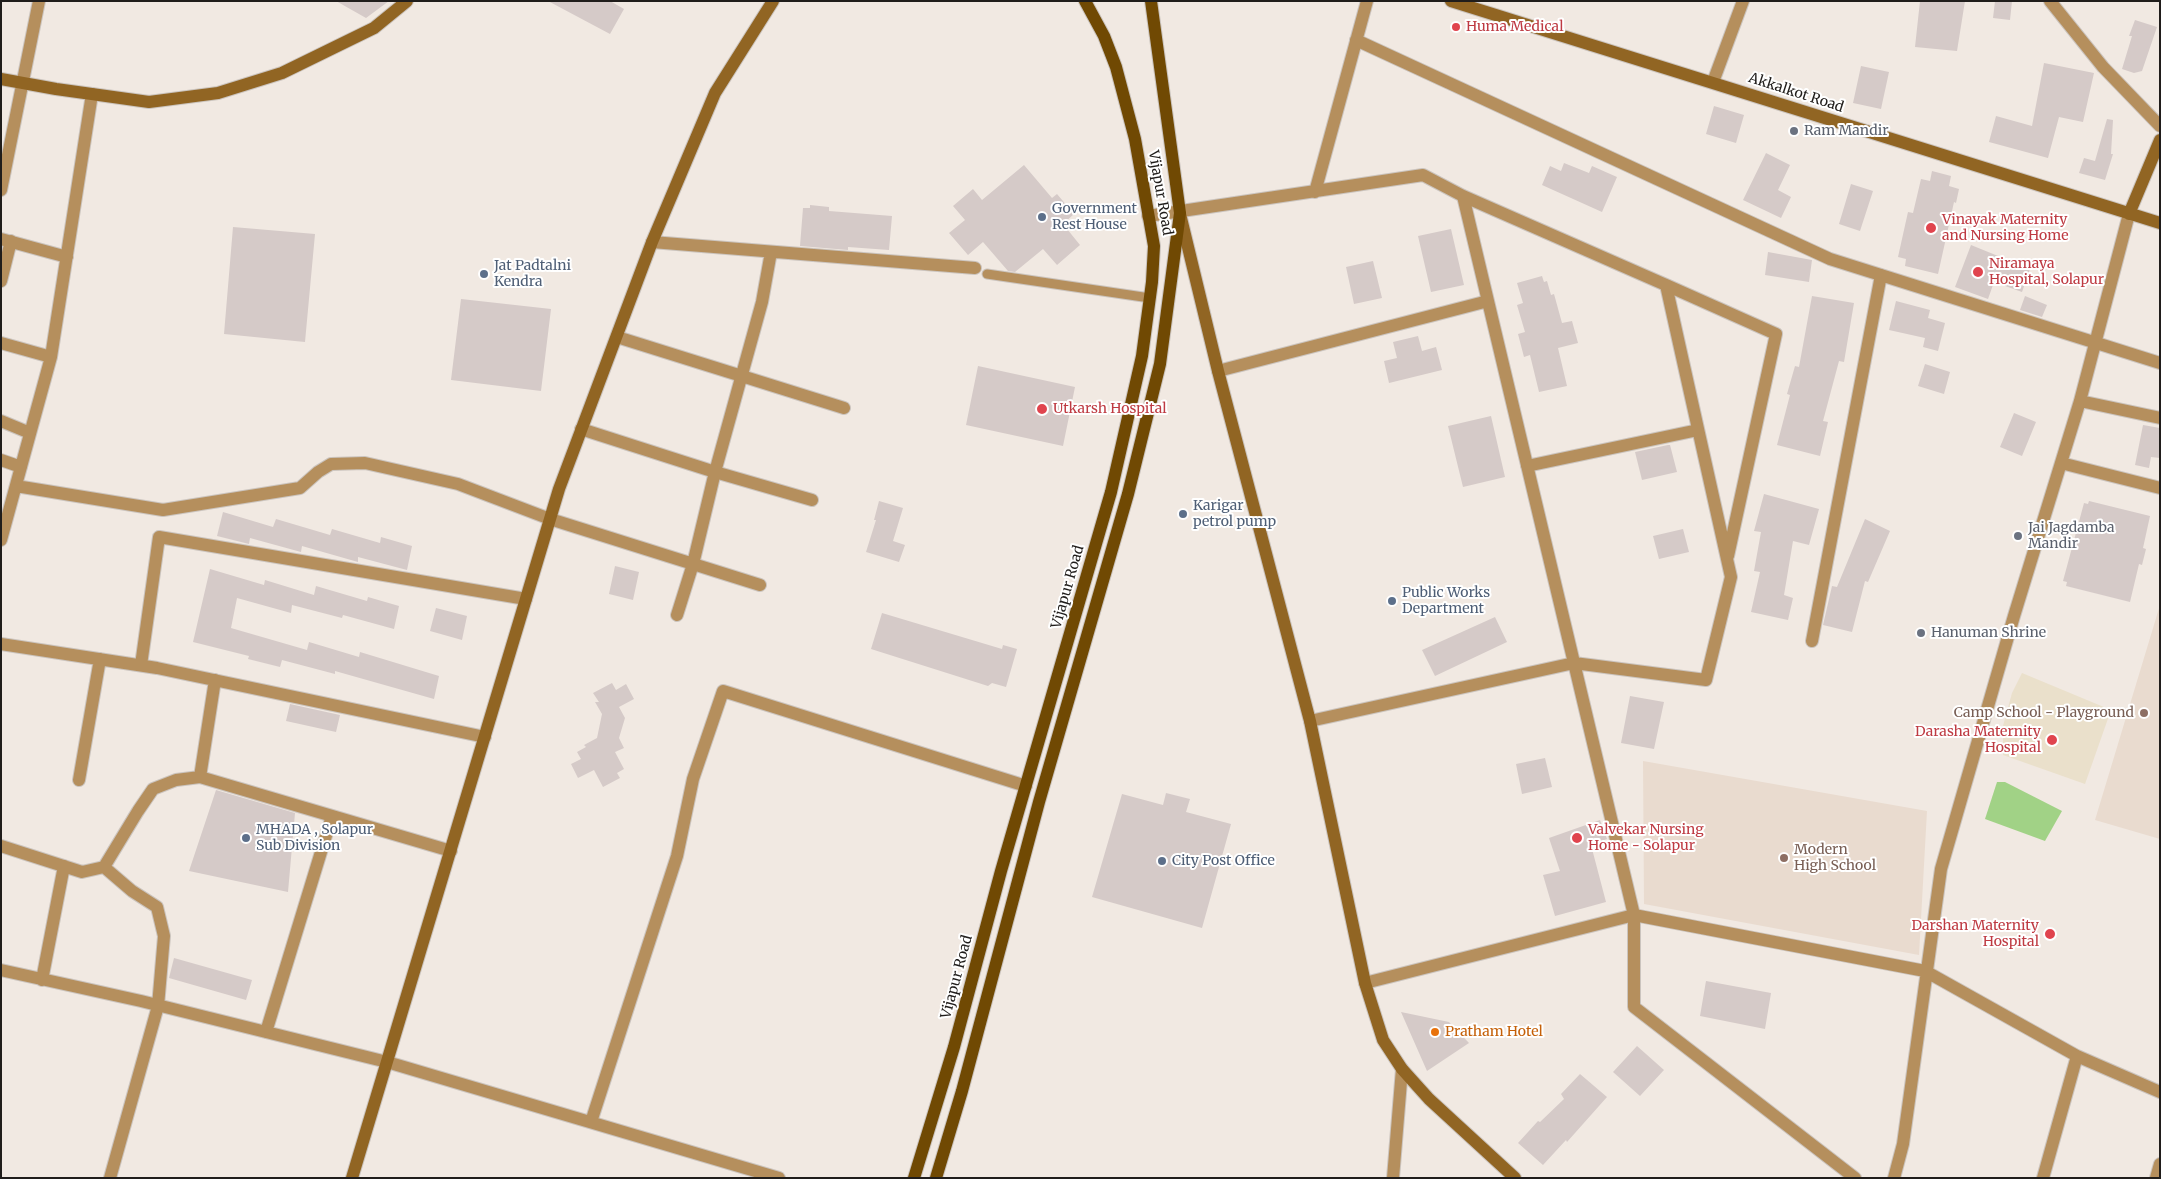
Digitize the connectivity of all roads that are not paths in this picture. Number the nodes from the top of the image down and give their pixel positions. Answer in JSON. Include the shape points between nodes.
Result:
{"nodes":[{"id":1,"x":39,"y":1,"type":"edge"},
{"id":2,"x":407,"y":1,"type":"edge"},
{"id":3,"x":773,"y":1,"type":"edge"},
{"id":4,"x":1085,"y":1,"type":"edge"},
{"id":5,"x":1151,"y":1,"type":"edge"},
{"id":6,"x":1367,"y":1,"type":"edge"},
{"id":7,"x":1451,"y":1,"type":"edge"},
{"id":8,"x":1743,"y":1,"type":"edge"},
{"id":9,"x":2050,"y":1,"type":"edge"},
{"id":10,"x":1356,"y":40,"type":"junction"},
{"id":11,"x":1,"y":79,"type":"edge"},
{"id":12,"x":1713,"y":82,"type":"junction"},
{"id":13,"x":24,"y":83,"type":"junction"},
{"id":14,"x":92,"y":94,"type":"junction"},
{"id":15,"x":2160,"y":126,"type":"edge"},
{"id":16,"x":2160,"y":140,"type":"edge"},
{"id":17,"x":1,"y":190,"type":"edge"},
{"id":18,"x":1315,"y":192,"type":"junction"},
{"id":19,"x":1463,"y":196,"type":"junction"},
{"id":20,"x":1180,"y":213,"type":"junction"},
{"id":21,"x":2129,"y":214,"type":"junction"},
{"id":22,"x":1148,"y":216,"type":"junction"},
{"id":23,"x":2160,"y":223,"type":"edge"},
{"id":24,"x":6,"y":240,"type":"edge"},
{"id":25,"x":652,"y":242,"type":"junction"},
{"id":26,"x":771,"y":252,"type":"junction"},
{"id":27,"x":67,"y":257,"type":"junction"},
{"id":28,"x":975,"y":268,"type":"dead end"},
{"id":29,"x":987,"y":274,"type":"dead end"},
{"id":30,"x":1881,"y":275,"type":"junction"},
{"id":31,"x":1,"y":280,"type":"edge"},
{"id":32,"x":1666,"y":285,"type":"junction"},
{"id":33,"x":1150,"y":298,"type":"junction"},
{"id":34,"x":1488,"y":301,"type":"junction"},
{"id":35,"x":617,"y":336,"type":"junction"},
{"id":36,"x":1,"y":343,"type":"edge"},
{"id":37,"x":2094,"y":344,"type":"junction"},
{"id":38,"x":51,"y":357,"type":"junction"},
{"id":39,"x":2160,"y":363,"type":"edge"},
{"id":40,"x":1218,"y":370,"type":"junction"},
{"id":41,"x":742,"y":377,"type":"junction"},
{"id":42,"x":2080,"y":401,"type":"junction"},
{"id":43,"x":844,"y":408,"type":"dead end"},
{"id":44,"x":2160,"y":418,"type":"edge"},
{"id":45,"x":1,"y":421,"type":"edge"},
{"id":46,"x":581,"y":429,"type":"junction"},
{"id":47,"x":1698,"y":430,"type":"junction"},
{"id":48,"x":30,"y":433,"type":"junction"},
{"id":49,"x":1,"y":460,"type":"edge"},
{"id":50,"x":2061,"y":463,"type":"junction"},
{"id":51,"x":1527,"y":466,"type":"junction"},
{"id":52,"x":21,"y":467,"type":"junction"},
{"id":53,"x":715,"y":472,"type":"junction"},
{"id":54,"x":16,"y":486,"type":"junction"},
{"id":55,"x":2160,"y":488,"type":"edge"},
{"id":56,"x":812,"y":500,"type":"dead end"},
{"id":57,"x":550,"y":519,"type":"junction"},
{"id":58,"x":1,"y":540,"type":"edge"},
{"id":59,"x":1727,"y":559,"type":"junction"},
{"id":60,"x":693,"y":564,"type":"junction"},
{"id":61,"x":760,"y":585,"type":"dead end"},
{"id":62,"x":526,"y":599,"type":"junction"},
{"id":63,"x":677,"y":615,"type":"dead end"},
{"id":64,"x":1812,"y":641,"type":"dead end"},
{"id":65,"x":1,"y":644,"type":"edge"},
{"id":66,"x":100,"y":659,"type":"junction"},
{"id":67,"x":1574,"y":664,"type":"junction"},
{"id":68,"x":141,"y":665,"type":"junction"},
{"id":69,"x":214,"y":680,"type":"junction"},
{"id":70,"x":1310,"y":721,"type":"junction"},
{"id":71,"x":485,"y":737,"type":"junction"},
{"id":72,"x":200,"y":777,"type":"junction"},
{"id":73,"x":79,"y":780,"type":"dead end"},
{"id":74,"x":1026,"y":786,"type":"junction"},
{"id":75,"x":332,"y":816,"type":"junction"},
{"id":76,"x":1,"y":846,"type":"edge"},
{"id":77,"x":451,"y":851,"type":"junction"},
{"id":78,"x":64,"y":866,"type":"junction"},
{"id":79,"x":104,"y":867,"type":"junction"},
{"id":80,"x":1634,"y":914,"type":"junction"},
{"id":81,"x":1,"y":970,"type":"edge"},
{"id":82,"x":1925,"y":971,"type":"junction"},
{"id":83,"x":42,"y":980,"type":"junction"},
{"id":84,"x":1365,"y":983,"type":"junction"},
{"id":85,"x":158,"y":1006,"type":"junction"},
{"id":86,"x":266,"y":1032,"type":"junction"},
{"id":87,"x":2077,"y":1056,"type":"junction"},
{"id":88,"x":387,"y":1062,"type":"junction"},
{"id":89,"x":1402,"y":1069,"type":"junction"},
{"id":90,"x":2160,"y":1092,"type":"edge"},
{"id":91,"x":591,"y":1122,"type":"junction"},
{"id":92,"x":2160,"y":1164,"type":"edge"},
{"id":93,"x":110,"y":1178,"type":"edge"},
{"id":94,"x":352,"y":1178,"type":"edge"},
{"id":95,"x":779,"y":1178,"type":"edge"},
{"id":96,"x":914,"y":1178,"type":"edge"},
{"id":97,"x":936,"y":1178,"type":"edge"},
{"id":98,"x":1393,"y":1178,"type":"edge"},
{"id":99,"x":1515,"y":1178,"type":"edge"},
{"id":100,"x":1855,"y":1178,"type":"edge"},
{"id":101,"x":1894,"y":1178,"type":"edge"},
{"id":102,"x":2043,"y":1178,"type":"edge"},
{"id":103,"x":2156,"y":1178,"type":"edge"}],
"edges":[{"from":1,"to":13,"type":"street"},
{"from":2,"to":14,"type":"main road","via":[[374,28],[324,53],[282,73],[218,93],[148,102]]},
{"from":3,"to":25,"type":"main road","via":[[715,93]]},
{"from":4,"to":22,"type":"main road","name":"Vijapur Road","via":[[1116,67],[1135,139]]},
{"from":5,"to":20,"type":"main road","name":"Vijapur Road"},
{"from":6,"to":10,"type":"street"},
{"from":7,"to":12,"type":"main road","name":"Akkalkot Road"},
{"from":8,"to":12,"type":"street"},
{"from":9,"to":15,"type":"street","via":[[2103,67]]},
{"from":10,"to":18,"type":"street"},
{"from":10,"to":30,"type":"street","via":[[1830,259]]},
{"from":11,"to":13,"type":"main road"},
{"from":12,"to":21,"type":"main road","name":"Akkalkot Road"},
{"from":13,"to":14,"type":"main road"},
{"from":13,"to":17,"type":"street"},
{"from":14,"to":27,"type":"street"},
{"from":16,"to":21,"type":"main road"},
{"from":18,"to":19,"type":"street","via":[[1423,175]]},
{"from":18,"to":20,"type":"street"},
{"from":19,"to":32,"type":"street"},
{"from":19,"to":34,"type":"street"},
{"from":20,"to":22,"type":"street"},
{"from":20,"to":40,"type":"main road"},
{"from":20,"to":97,"type":"main road","name":"Vijapur Road","via":[[1160,364],[1128,494]]},
{"from":21,"to":23,"type":"main road","name":"Akkalkot Road"},
{"from":21,"to":37,"type":"street"},
{"from":22,"to":33,"type":"main road","name":"Vijapur Road","via":[[1154,246]]},
{"from":24,"to":27,"type":"street"},
{"from":24,"to":31,"type":"street"},
{"from":25,"to":26,"type":"street"},
{"from":25,"to":35,"type":"main road"},
{"from":26,"to":28,"type":"street"},
{"from":26,"to":41,"type":"street","via":[[762,302]]},
{"from":27,"to":38,"type":"street"},
{"from":29,"to":33,"type":"lane"},
{"from":30,"to":37,"type":"street"},
{"from":30,"to":64,"type":"street"},
{"from":32,"to":47,"type":"street"},
{"from":32,"to":59,"type":"street","via":[[1776,334]]},
{"from":33,"to":74,"type":"main road","name":"Vijapur Road","via":[[1142,356],[1111,492]]},
{"from":34,"to":40,"type":"street"},
{"from":34,"to":51,"type":"street"},
{"from":35,"to":41,"type":"street"},
{"from":35,"to":46,"type":"main road"},
{"from":36,"to":38,"type":"street"},
{"from":37,"to":39,"type":"street"},
{"from":37,"to":42,"type":"street"},
{"from":38,"to":48,"type":"street"},
{"from":40,"to":70,"type":"main road"},
{"from":41,"to":43,"type":"street"},
{"from":41,"to":53,"type":"street"},
{"from":42,"to":44,"type":"street"},
{"from":42,"to":50,"type":"street"},
{"from":45,"to":48,"type":"street"},
{"from":46,"to":53,"type":"street"},
{"from":46,"to":57,"type":"main road"},
{"from":47,"to":51,"type":"street"},
{"from":47,"to":59,"type":"street"},
{"from":48,"to":52,"type":"street"},
{"from":49,"to":52,"type":"street"},
{"from":50,"to":55,"type":"street"},
{"from":50,"to":82,"type":"street","via":[[1941,869]]},
{"from":51,"to":67,"type":"street"},
{"from":52,"to":54,"type":"street"},
{"from":53,"to":56,"type":"street"},
{"from":53,"to":60,"type":"street"},
{"from":54,"to":57,"type":"street","via":[[163,510],[300,488],[331,464],[365,463],[458,484]]},
{"from":54,"to":58,"type":"street"},
{"from":57,"to":60,"type":"street"},
{"from":57,"to":62,"type":"main road"},
{"from":59,"to":67,"type":"street","via":[[1731,577],[1706,680]]},
{"from":60,"to":61,"type":"street"},
{"from":60,"to":63,"type":"street"},
{"from":62,"to":68,"type":"street","via":[[159,537]]},
{"from":62,"to":71,"type":"main road"},
{"from":65,"to":66,"type":"street"},
{"from":66,"to":68,"type":"street"},
{"from":66,"to":73,"type":"street"},
{"from":67,"to":70,"type":"street"},
{"from":67,"to":80,"type":"street"},
{"from":68,"to":69,"type":"street"},
{"from":69,"to":71,"type":"street"},
{"from":69,"to":72,"type":"street"},
{"from":70,"to":84,"type":"main road"},
{"from":71,"to":77,"type":"main road"},
{"from":72,"to":75,"type":"street"},
{"from":72,"to":79,"type":"street","via":[[176,780],[153,789]]},
{"from":74,"to":91,"type":"street","via":[[723,691],[693,780],[677,856]]},
{"from":74,"to":96,"type":"main road","name":"Vijapur Road"},
{"from":75,"to":77,"type":"street"},
{"from":75,"to":86,"type":"street"},
{"from":76,"to":78,"type":"street"},
{"from":77,"to":88,"type":"main road"},
{"from":78,"to":79,"type":"street","via":[[82,872]]},
{"from":78,"to":83,"type":"street"},
{"from":79,"to":85,"type":"street","via":[[157,907],[164,936]]},
{"from":80,"to":82,"type":"street"},
{"from":80,"to":84,"type":"street"},
{"from":80,"to":100,"type":"street","via":[[1634,1007]]},
{"from":81,"to":83,"type":"street"},
{"from":82,"to":87,"type":"street"},
{"from":82,"to":101,"type":"street","via":[[1903,1144]]},
{"from":83,"to":85,"type":"street"},
{"from":84,"to":89,"type":"main road","via":[[1384,1040]]},
{"from":85,"to":86,"type":"street"},
{"from":85,"to":93,"type":"street"},
{"from":86,"to":88,"type":"street"},
{"from":87,"to":90,"type":"street"},
{"from":87,"to":102,"type":"street"},
{"from":88,"to":91,"type":"street"},
{"from":88,"to":94,"type":"main road"},
{"from":89,"to":98,"type":"street"},
{"from":89,"to":99,"type":"main road"},
{"from":91,"to":95,"type":"street"},
{"from":92,"to":103,"type":"street"}]}
